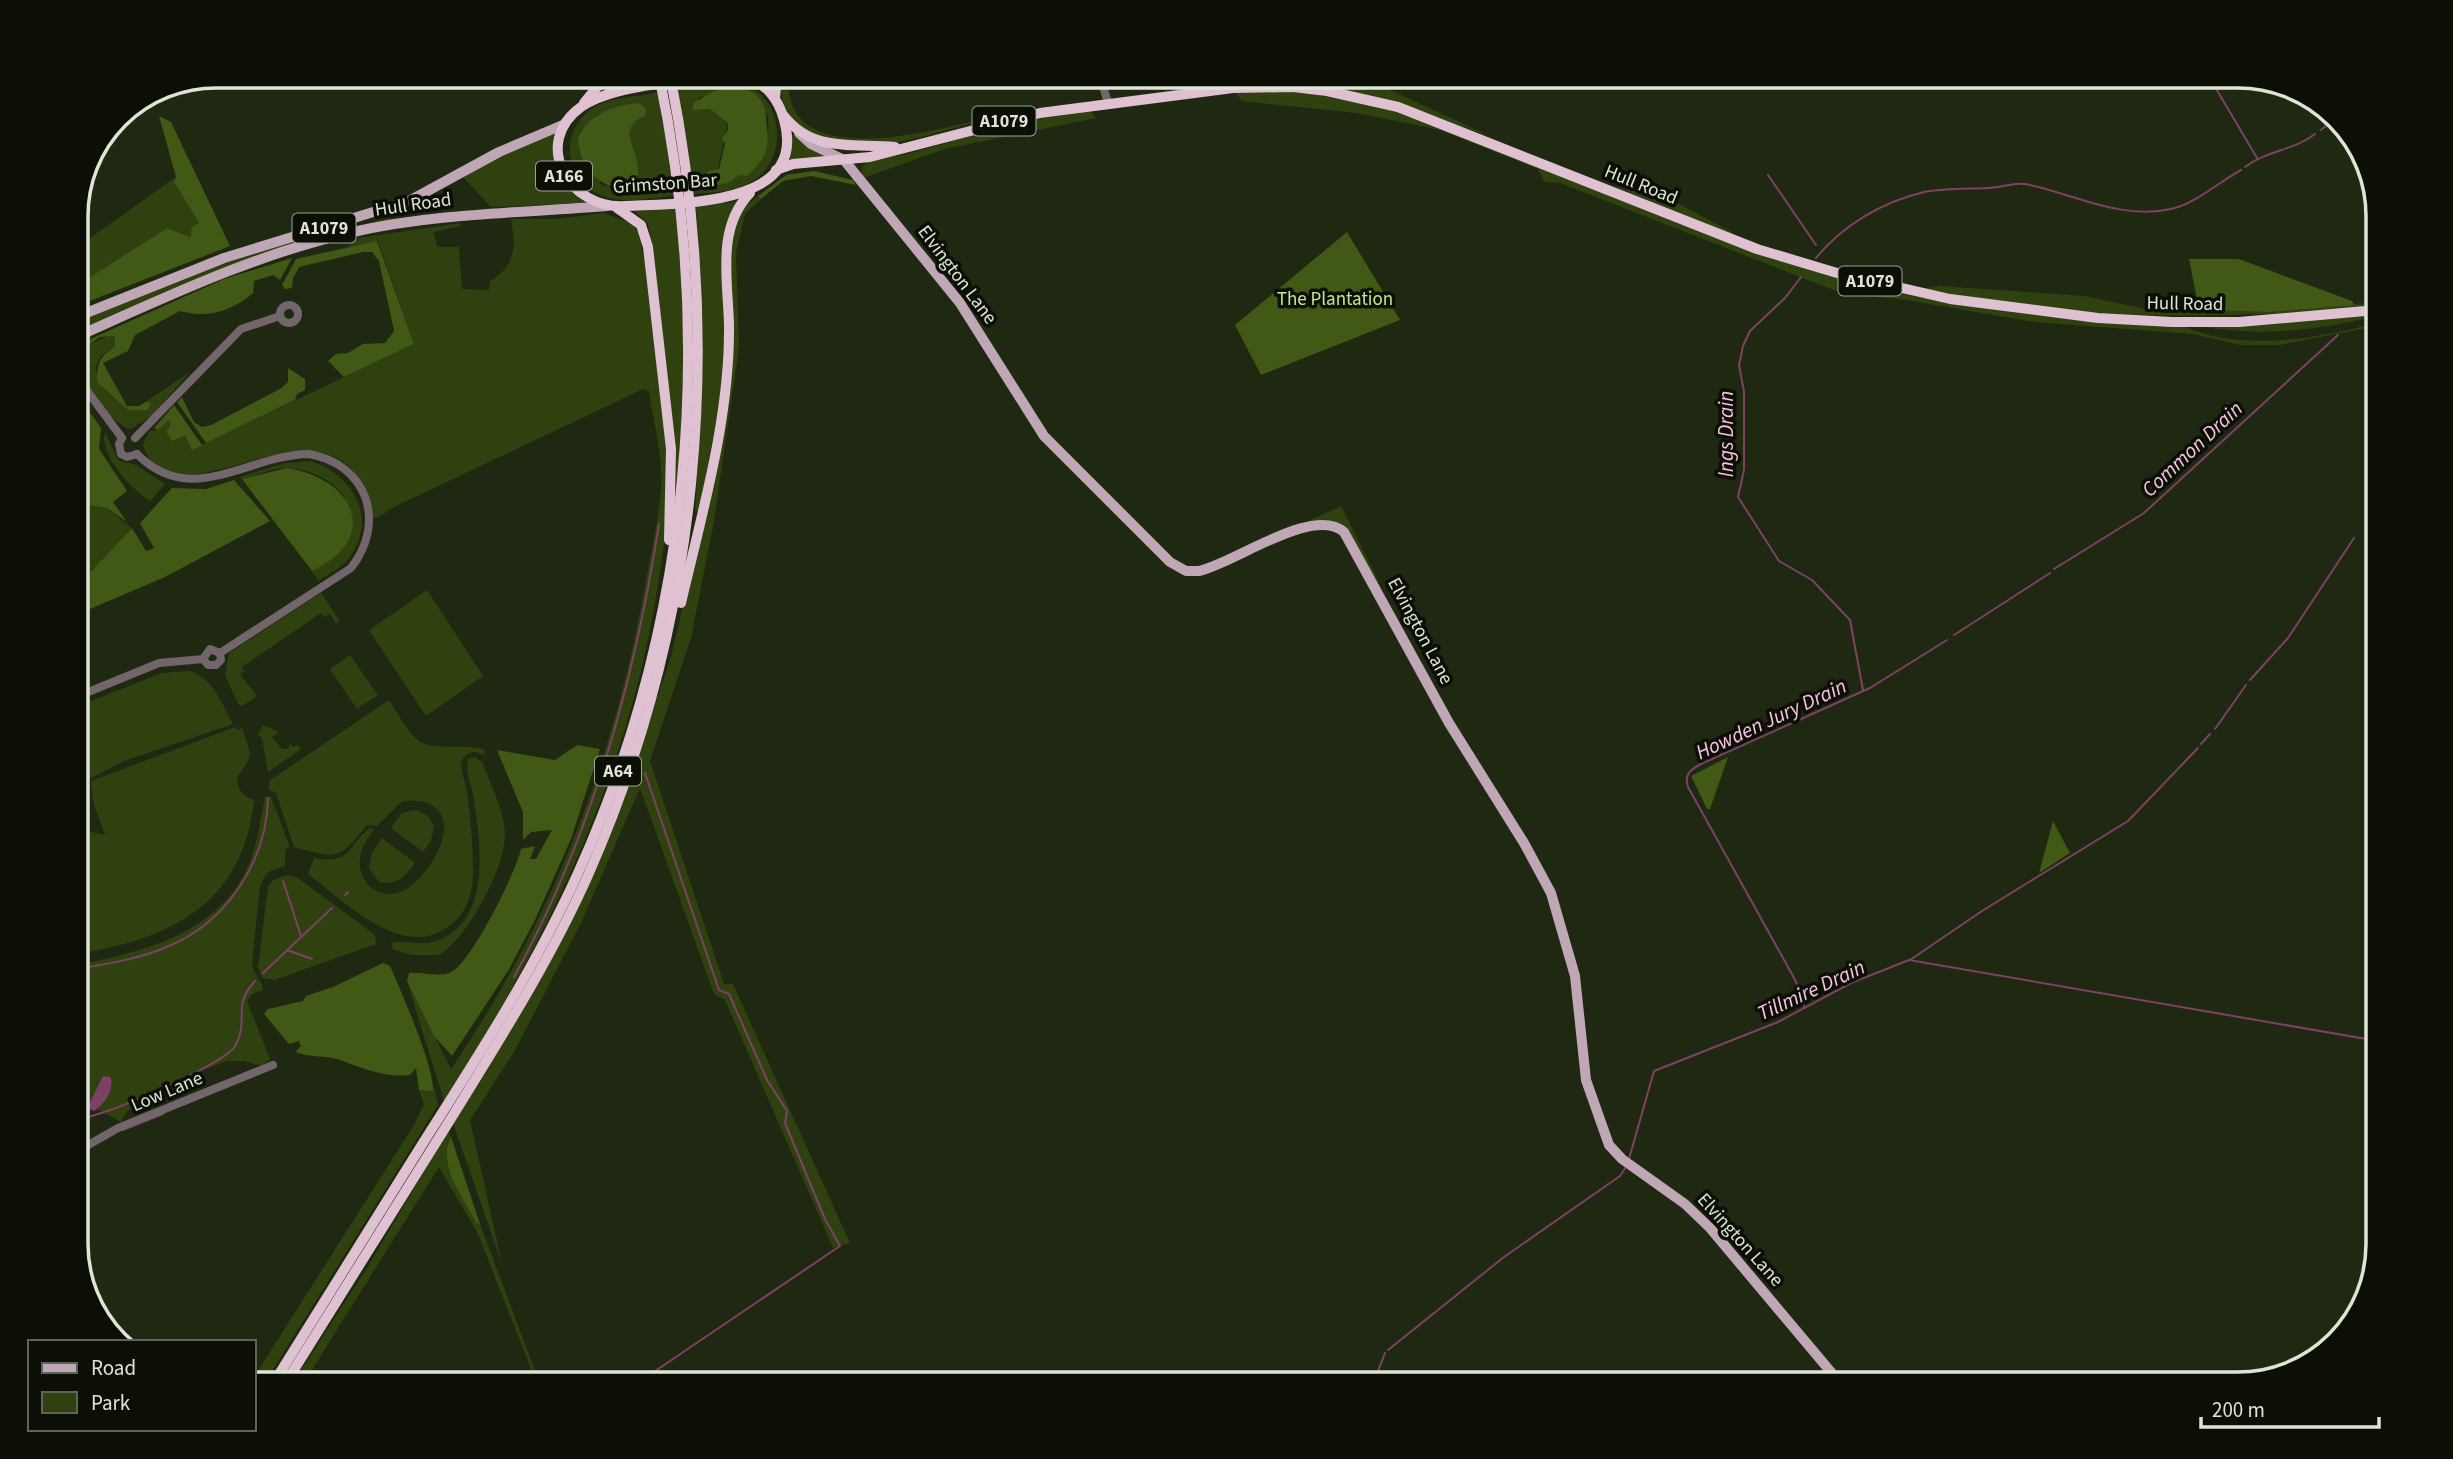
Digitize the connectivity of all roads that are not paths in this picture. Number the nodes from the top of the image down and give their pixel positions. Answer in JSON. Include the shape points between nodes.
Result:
{"nodes":[{"id":1,"x":596,"y":88,"type":"edge"},
{"id":2,"x":641,"y":88,"type":"edge"},
{"id":3,"x":661,"y":88,"type":"edge"},
{"id":4,"x":672,"y":88,"type":"edge"},
{"id":5,"x":766,"y":88,"type":"edge"},
{"id":6,"x":776,"y":88,"type":"edge"},
{"id":7,"x":1104,"y":88,"type":"edge"},
{"id":8,"x":1243,"y":88,"type":"edge"},
{"id":9,"x":1316,"y":88,"type":"edge"},
{"id":10,"x":775,"y":98,"type":"junction"},
{"id":11,"x":1110,"y":105,"type":"junction"},
{"id":12,"x":579,"y":108,"type":"junction"},
{"id":13,"x":783,"y":114,"type":"junction"},
{"id":14,"x":565,"y":124,"type":"junction"},
{"id":15,"x":797,"y":130,"type":"junction"},
{"id":16,"x":900,"y":147,"type":"junction"},
{"id":17,"x":844,"y":160,"type":"junction"},
{"id":18,"x":776,"y":170,"type":"junction"},
{"id":19,"x":753,"y":190,"type":"junction"},
{"id":20,"x":611,"y":207,"type":"junction"},
{"id":21,"x":2365,"y":311,"type":"edge"},
{"id":22,"x":88,"y":312,"type":"edge"},
{"id":23,"x":280,"y":316,"type":"dead end"},
{"id":24,"x":88,"y":332,"type":"edge"},
{"id":25,"x":88,"y":392,"type":"edge"},
{"id":26,"x":135,"y":438,"type":"junction"},
{"id":27,"x":122,"y":439,"type":"junction"},
{"id":28,"x":136,"y":454,"type":"junction"},
{"id":29,"x":671,"y":561,"type":"junction"},
{"id":30,"x":667,"y":638,"type":"junction"},
{"id":31,"x":220,"y":653,"type":"junction"},
{"id":32,"x":203,"y":659,"type":"junction"},
{"id":33,"x":88,"y":692,"type":"edge"},
{"id":34,"x":273,"y":1065,"type":"dead end"},
{"id":35,"x":88,"y":1145,"type":"edge"},
{"id":36,"x":280,"y":1372,"type":"edge"},
{"id":37,"x":293,"y":1372,"type":"edge"},
{"id":38,"x":1831,"y":1372,"type":"edge"}],
"edges":[{"from":1,"to":12,"type":"highway"},
{"from":2,"to":12,"type":"highway","via":[[599,97]]},
{"from":3,"to":29,"type":"highway","number":"A64","via":[[682,217],[689,332],[683,478]]},
{"from":4,"to":30,"type":"highway","number":"A64","via":[[693,217],[699,376],[688,522]]},
{"from":5,"to":10,"type":"highway"},
{"from":6,"to":10,"type":"highway"},
{"from":7,"to":11,"type":"street"},
{"from":8,"to":11,"type":"highway","name":"Hull Road","number":"A1079"},
{"from":9,"to":21,"type":"highway","name":"Hull Road","number":"A1079","via":[[1398,107],[1756,249],[1950,299],[2085,317],[2172,322]]},
{"from":10,"to":13,"type":"highway"},
{"from":11,"to":16,"type":"highway","name":"Hull Road","number":"A1079","via":[[1040,113]]},
{"from":12,"to":14,"type":"highway"},
{"from":13,"to":15,"type":"highway","name":"Hull Road","number":"A1079"},
{"from":13,"to":18,"type":"highway","via":[[787,138]]},
{"from":14,"to":20,"type":"highway","name":"Grimston Bar","number":"A166","via":[[559,149],[564,175],[576,191]]},
{"from":14,"to":22,"type":"main road","name":"Hull Road","number":"A1079","via":[[499,152],[409,201],[225,258]]},
{"from":15,"to":16,"type":"highway","name":"Hull Road","number":"A1079","via":[[826,144]]},
{"from":15,"to":17,"type":"main road","name":"Elvington Lane","via":[[811,144]]},
{"from":16,"to":17,"type":"highway","name":"Hull Road","number":"A1079"},
{"from":17,"to":18,"type":"highway","name":"Hull Road","number":"A1079"},
{"from":17,"to":38,"type":"main road","name":"Elvington Lane","via":[[967,313],[1044,436],[1170,562],[1186,571],[1199,571],[1310,524],[1334,524],[1344,532],[1452,729],[1551,893],[1575,976],[1581,1054],[1590,1097],[1609,1145],[1710,1228]]},
{"from":18,"to":19,"type":"highway","name":"Grimston Bar","number":"A166"},
{"from":19,"to":20,"type":"highway","name":"Grimston Bar","number":"A166","via":[[717,198]]},
{"from":19,"to":30,"type":"highway","via":[[738,207],[727,236],[729,328],[718,432],[680,610]]},
{"from":20,"to":24,"type":"main road","name":"Hull Road","number":"A1079","via":[[455,216],[354,232],[233,269]]},
{"from":20,"to":29,"type":"highway","via":[[641,225],[648,247],[671,449]]},
{"from":23,"to":26,"type":"street","via":[[248,325],[230,338]]},
{"from":25,"to":27,"type":"street"},
{"from":26,"to":27,"type":"street"},
{"from":26,"to":28,"type":"street","via":[[140,447]]},
{"from":27,"to":28,"type":"street","via":[[118,444],[121,454]]},
{"from":28,"to":31,"type":"street","via":[[160,472],[190,480],[296,454],[322,457],[346,469],[363,491],[369,532],[351,568]]},
{"from":29,"to":36,"type":"highway","number":"A64","via":[[638,712],[578,872],[513,999]]},
{"from":30,"to":37,"type":"highway","number":"A64","via":[[620,796],[556,942],[497,1045]]},
{"from":31,"to":32,"type":"street","via":[[208,649]]},
{"from":31,"to":32,"type":"street","via":[[216,665]]},
{"from":32,"to":33,"type":"street","via":[[159,663]]},
{"from":34,"to":35,"type":"street","name":"Low Lane","via":[[118,1128]]}]}
